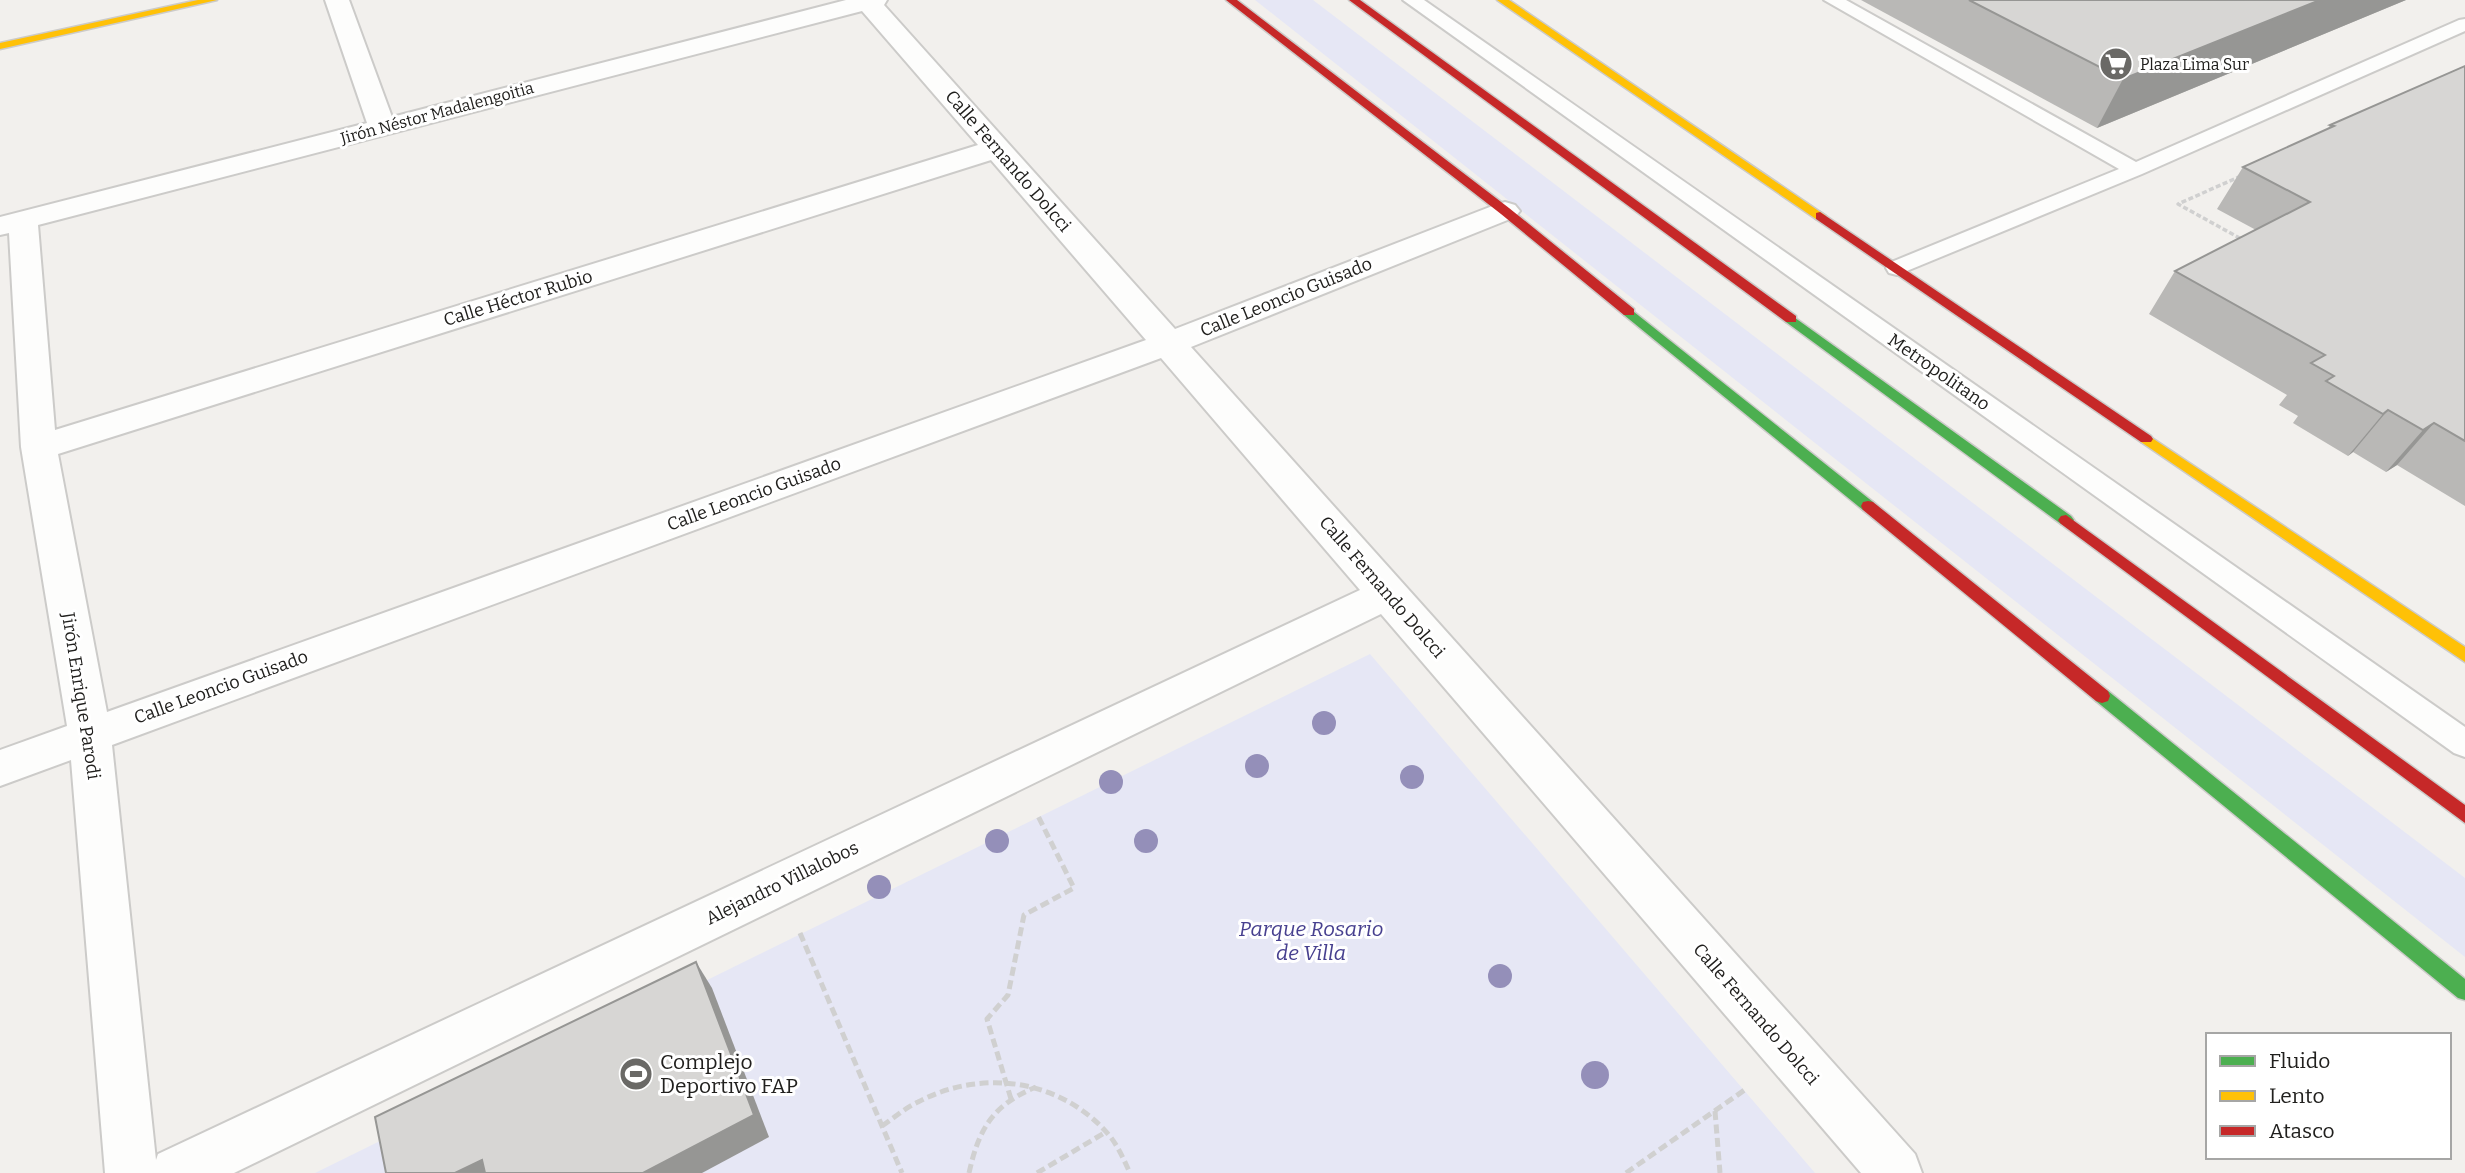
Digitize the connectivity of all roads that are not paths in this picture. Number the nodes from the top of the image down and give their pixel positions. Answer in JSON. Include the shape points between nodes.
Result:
{"nodes":[{"id":1,"x":212,"y":0,"type":"edge"},
{"id":2,"x":337,"y":0,"type":"edge"},
{"id":3,"x":1231,"y":0,"type":"edge"},
{"id":4,"x":1354,"y":0,"type":"edge"},
{"id":5,"x":1502,"y":0,"type":"edge"},
{"id":6,"x":1833,"y":0,"type":"edge"},
{"id":7,"x":872,"y":1,"type":"edge"},
{"id":8,"x":1415,"y":1,"type":"edge"},
{"id":9,"x":2465,"y":24,"type":"edge"},
{"id":10,"x":0,"y":46,"type":"edge"},
{"id":11,"x":1427,"y":53,"type":"junction"},
{"id":12,"x":382,"y":128,"type":"junction"},
{"id":13,"x":996,"y":149,"type":"junction"},
{"id":14,"x":2134,"y":170,"type":"junction"},
{"id":15,"x":1505,"y":211,"type":"junction"},
{"id":16,"x":11,"y":224,"type":"edge"},
{"id":17,"x":1897,"y":268,"type":"junction"},
{"id":18,"x":1168,"y":344,"type":"junction"},
{"id":19,"x":39,"y":447,"type":"junction"},
{"id":20,"x":1388,"y":594,"type":"junction"},
{"id":21,"x":2465,"y":656,"type":"edge"},
{"id":22,"x":90,"y":735,"type":"junction"},
{"id":23,"x":2465,"y":744,"type":"edge"},
{"id":24,"x":0,"y":768,"type":"edge"},
{"id":25,"x":2465,"y":815,"type":"edge"},
{"id":26,"x":2465,"y":991,"type":"edge"},
{"id":27,"x":131,"y":1173,"type":"edge"},
{"id":28,"x":177,"y":1173,"type":"edge"},
{"id":29,"x":1896,"y":1173,"type":"edge"}],
"edges":[{"from":1,"to":10,"type":"main road"},
{"from":2,"to":12,"type":"street"},
{"from":3,"to":15,"type":"main road"},
{"from":4,"to":11,"type":"main road"},
{"from":5,"to":17,"type":"main road"},
{"from":6,"to":14,"type":"lane"},
{"from":7,"to":12,"type":"street","name":"Jirón Néstor Madalengoitia"},
{"from":7,"to":13,"type":"street","name":"Calle Fernando Dolcci"},
{"from":8,"to":11,"type":"lane"},
{"from":8,"to":23,"type":"lane","name":"Metropolitano"},
{"from":9,"to":14,"type":"lane"},
{"from":11,"to":25,"type":"main road"},
{"from":12,"to":16,"type":"street","name":"Jirón Néstor Madalengoitia"},
{"from":13,"to":18,"type":"street","name":"Calle Fernando Dolcci"},
{"from":13,"to":19,"type":"street","name":"Calle Héctor Rubio"},
{"from":14,"to":17,"type":"lane"},
{"from":15,"to":18,"type":"street","name":"Calle Leoncio Guisado"},
{"from":15,"to":26,"type":"main road"},
{"from":16,"to":19,"type":"street","name":"Jirón Enrique Parodi"},
{"from":17,"to":21,"type":"main road"},
{"from":18,"to":20,"type":"street","name":"Calle Fernando Dolcci"},
{"from":18,"to":22,"type":"street","name":"Calle Leoncio Guisado"},
{"from":19,"to":22,"type":"street","name":"Jirón Enrique Parodi"},
{"from":20,"to":28,"type":"street","name":"Alejandro Villalobos"},
{"from":20,"to":29,"type":"street","name":"Calle Fernando Dolcci"},
{"from":22,"to":24,"type":"street","name":"Calle Leoncio Guisado"},
{"from":22,"to":27,"type":"street","name":"Jirón Enrique Parodi"}]}
